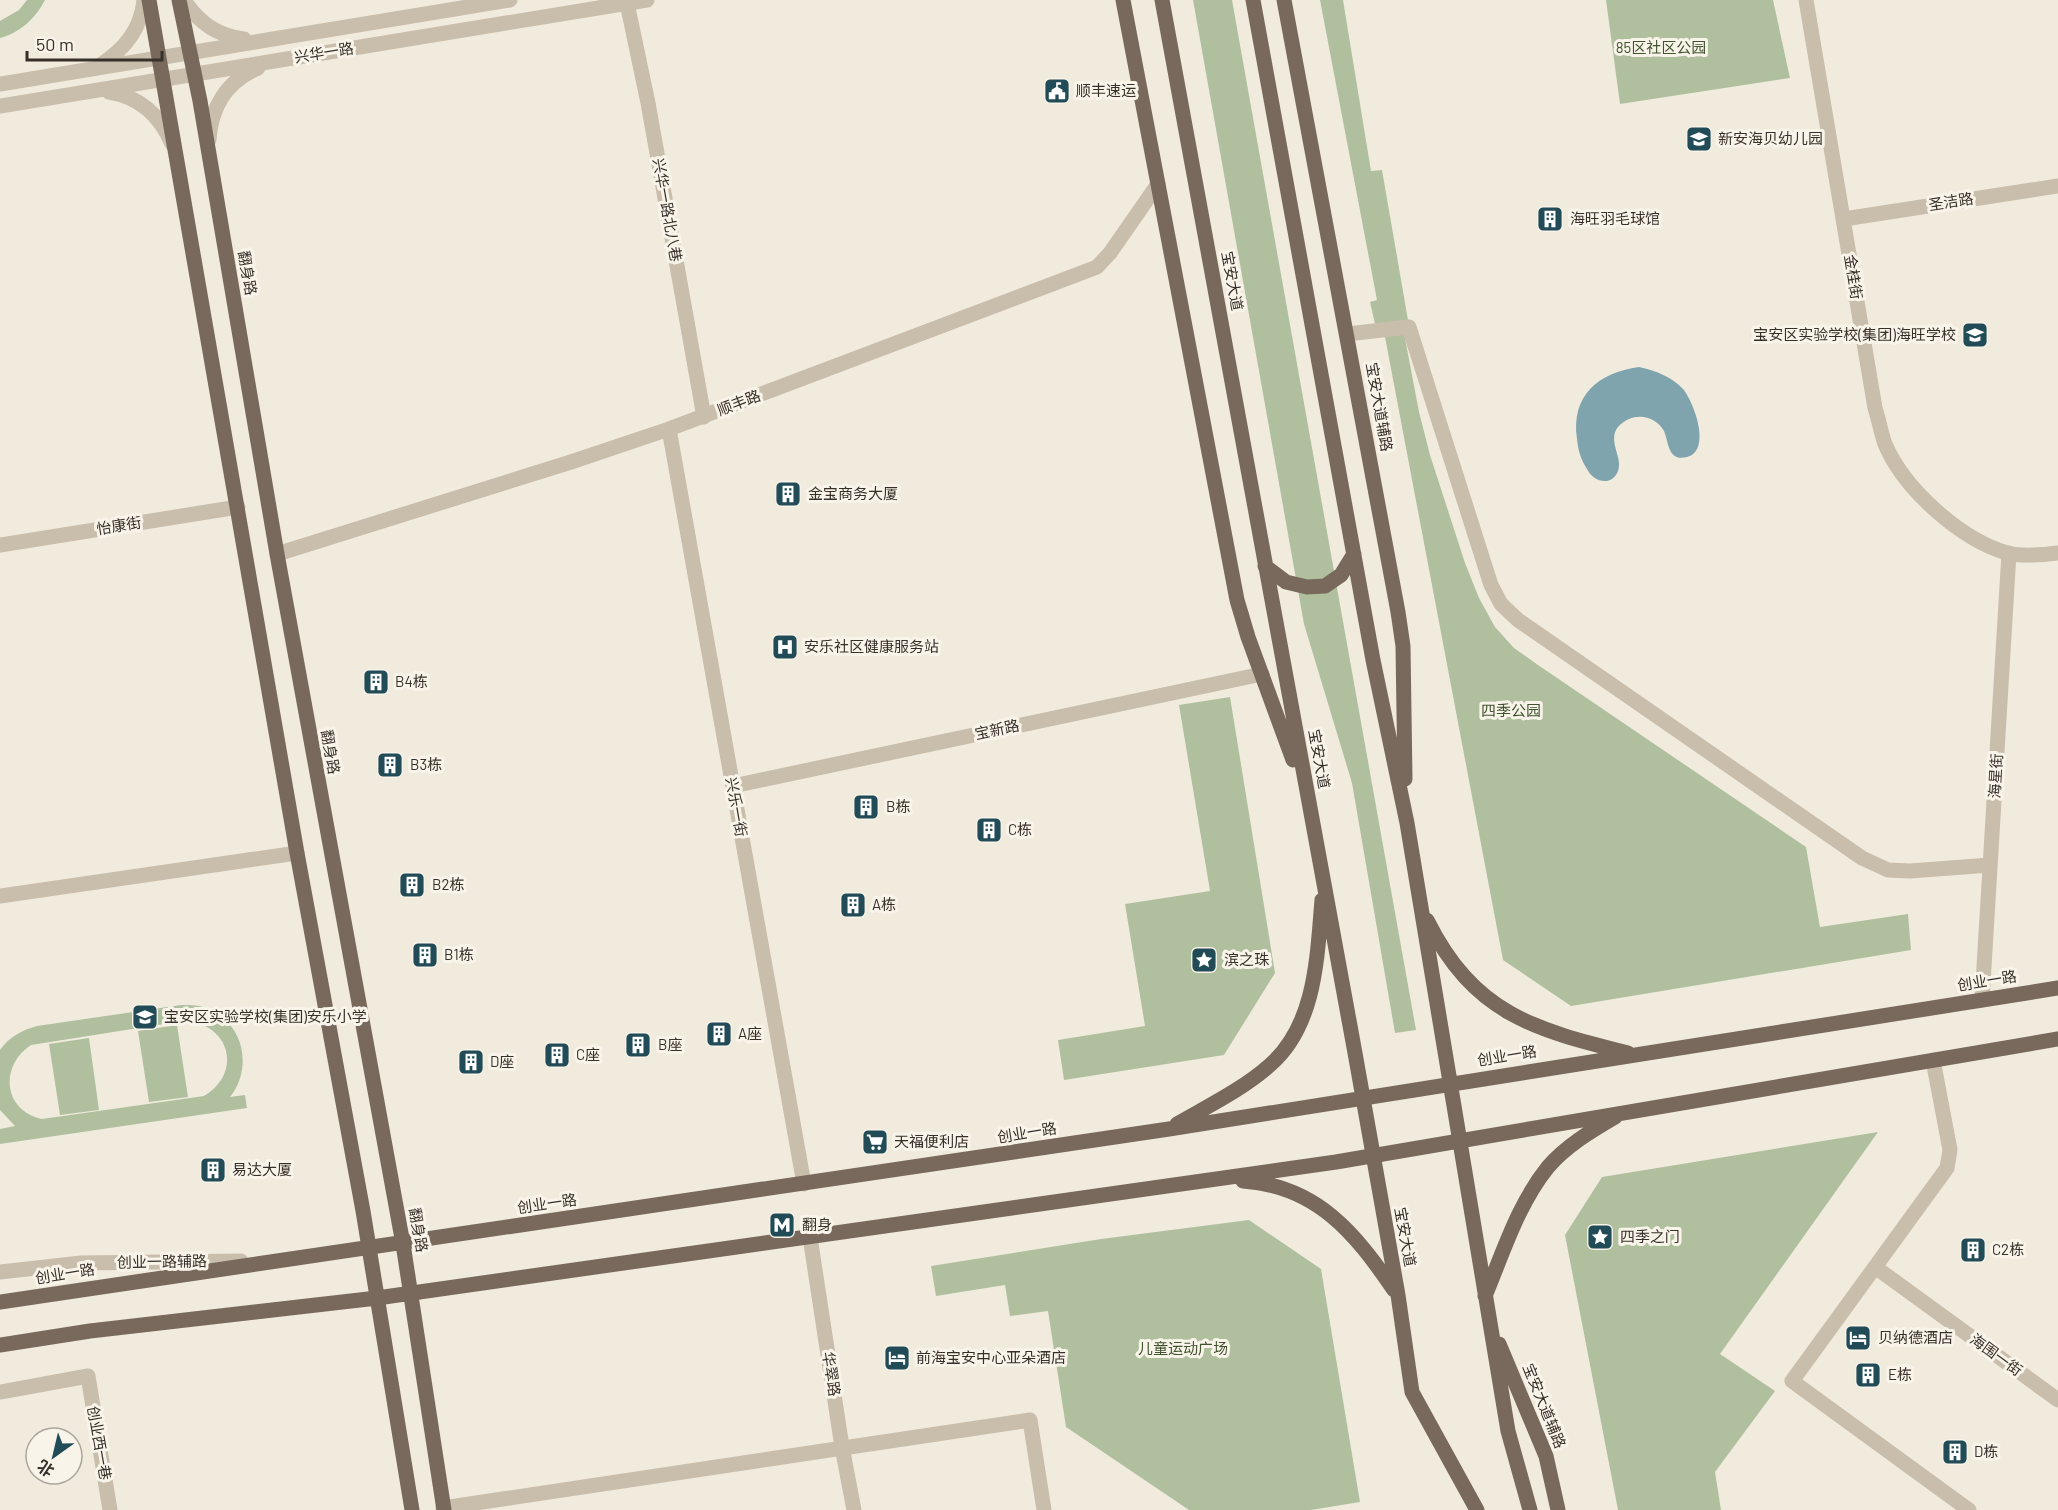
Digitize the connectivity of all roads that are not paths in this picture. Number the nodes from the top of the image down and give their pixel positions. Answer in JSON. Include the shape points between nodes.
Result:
{"nodes":[{"id":1,"x":144,"y":0,"type":"edge"},
{"id":2,"x":149,"y":0,"type":"edge"},
{"id":3,"x":179,"y":0,"type":"edge"},
{"id":4,"x":184,"y":0,"type":"edge"},
{"id":5,"x":510,"y":0,"type":"edge"},
{"id":6,"x":647,"y":0,"type":"edge"},
{"id":7,"x":1123,"y":0,"type":"edge"},
{"id":8,"x":1162,"y":0,"type":"edge"},
{"id":9,"x":1253,"y":0,"type":"edge"},
{"id":10,"x":1284,"y":0,"type":"edge"},
{"id":11,"x":1806,"y":0,"type":"edge"},
{"id":12,"x":625,"y":2,"type":"edge"},
{"id":13,"x":276,"y":38,"type":"junction"},
{"id":14,"x":190,"y":52,"type":"junction"},
{"id":15,"x":160,"y":57,"type":"junction"},
{"id":16,"x":278,"y":60,"type":"junction"},
{"id":17,"x":94,"y":68,"type":"junction"},
{"id":18,"x":194,"y":74,"type":"junction"},
{"id":19,"x":164,"y":79,"type":"junction"},
{"id":20,"x":0,"y":84,"type":"edge"},
{"id":21,"x":76,"y":93,"type":"junction"},
{"id":22,"x":0,"y":106,"type":"edge"},
{"id":23,"x":208,"y":152,"type":"junction"},
{"id":24,"x":178,"y":160,"type":"junction"},
{"id":25,"x":1158,"y":184,"type":"junction"},
{"id":26,"x":2058,"y":186,"type":"edge"},
{"id":27,"x":1844,"y":219,"type":"junction"},
{"id":28,"x":1347,"y":334,"type":"junction"},
{"id":29,"x":704,"y":417,"type":"junction"},
{"id":30,"x":669,"y":429,"type":"junction"},
{"id":31,"x":238,"y":507,"type":"junction"},
{"id":32,"x":0,"y":545,"type":"edge"},
{"id":33,"x":2009,"y":553,"type":"junction"},
{"id":34,"x":277,"y":554,"type":"junction"},
{"id":35,"x":1354,"y":554,"type":"junction"},
{"id":36,"x":2058,"y":554,"type":"edge"},
{"id":37,"x":1265,"y":566,"type":"junction"},
{"id":38,"x":1262,"y":675,"type":"junction"},
{"id":39,"x":733,"y":786,"type":"junction"},
{"id":40,"x":1310,"y":810,"type":"junction"},
{"id":41,"x":1407,"y":824,"type":"junction"},
{"id":42,"x":297,"y":853,"type":"junction"},
{"id":43,"x":1990,"y":865,"type":"junction"},
{"id":44,"x":1323,"y":879,"type":"junction"},
{"id":45,"x":0,"y":896,"type":"edge"},
{"id":46,"x":1420,"y":908,"type":"junction"},
{"id":47,"x":2058,"y":988,"type":"edge"},
{"id":48,"x":1982,"y":1000,"type":"junction"},
{"id":49,"x":2058,"y":1039,"type":"edge"},
{"id":50,"x":1636,"y":1055,"type":"junction"},
{"id":51,"x":1933,"y":1060,"type":"junction"},
{"id":52,"x":1450,"y":1084,"type":"junction"},
{"id":53,"x":1363,"y":1098,"type":"junction"},
{"id":54,"x":1624,"y":1112,"type":"junction"},
{"id":55,"x":1170,"y":1129,"type":"junction"},
{"id":56,"x":1459,"y":1142,"type":"junction"},
{"id":57,"x":1372,"y":1156,"type":"junction"},
{"id":58,"x":1216,"y":1179,"type":"junction"},
{"id":59,"x":804,"y":1184,"type":"junction"},
{"id":60,"x":810,"y":1237,"type":"junction"},
{"id":61,"x":403,"y":1244,"type":"junction"},
{"id":62,"x":370,"y":1249,"type":"junction"},
{"id":63,"x":289,"y":1261,"type":"junction"},
{"id":64,"x":1875,"y":1267,"type":"junction"},
{"id":65,"x":0,"y":1272,"type":"edge"},
{"id":66,"x":411,"y":1293,"type":"junction"},
{"id":67,"x":1398,"y":1295,"type":"junction"},
{"id":68,"x":1485,"y":1296,"type":"junction"},
{"id":69,"x":377,"y":1298,"type":"junction"},
{"id":70,"x":0,"y":1302,"type":"edge"},
{"id":71,"x":1489,"y":1318,"type":"junction"},
{"id":72,"x":0,"y":1345,"type":"edge"},
{"id":73,"x":0,"y":1392,"type":"edge"},
{"id":74,"x":2058,"y":1400,"type":"edge"},
{"id":75,"x":842,"y":1447,"type":"junction"},
{"id":76,"x":443,"y":1509,"type":"edge"},
{"id":77,"x":110,"y":1510,"type":"edge"},
{"id":78,"x":412,"y":1510,"type":"edge"},
{"id":79,"x":854,"y":1510,"type":"edge"},
{"id":80,"x":1044,"y":1510,"type":"edge"},
{"id":81,"x":1477,"y":1510,"type":"edge"},
{"id":82,"x":1530,"y":1510,"type":"edge"},
{"id":83,"x":1558,"y":1510,"type":"edge"},
{"id":84,"x":1969,"y":1510,"type":"edge"}],
"edges":[{"from":1,"to":17,"type":"street","via":[[142,17],[126,45]]},
{"from":2,"to":15,"type":"main road"},
{"from":3,"to":14,"type":"main road","name":"翻身路"},
{"from":4,"to":13,"type":"street","via":[[200,21],[226,36]]},
{"from":5,"to":13,"type":"street","name":"兴华一路"},
{"from":6,"to":12,"type":"street","name":"兴华一路"},
{"from":7,"to":25,"type":"main road"},
{"from":8,"to":37,"type":"main road","name":"宝安大道"},
{"from":9,"to":35,"type":"main road"},
{"from":10,"to":28,"type":"main road","name":"宝安大道辅路"},
{"from":11,"to":27,"type":"street","name":"金桂街"},
{"from":12,"to":16,"type":"street","name":"兴华一路"},
{"from":12,"to":29,"type":"street","name":"兴华一路北八巷","via":[[648,103]]},
{"from":13,"to":14,"type":"street","name":"兴华一路"},
{"from":14,"to":15,"type":"street","name":"兴华一路"},
{"from":14,"to":18,"type":"main road","name":"翻身路"},
{"from":15,"to":17,"type":"street","name":"兴华一路"},
{"from":15,"to":19,"type":"main road"},
{"from":16,"to":18,"type":"street","name":"兴华一路"},
{"from":16,"to":23,"type":"street","via":[[248,72],[225,91],[212,118]]},
{"from":17,"to":20,"type":"street","name":"兴华一路"},
{"from":18,"to":19,"type":"street","name":"兴华一路"},
{"from":18,"to":23,"type":"main road","name":"翻身路"},
{"from":19,"to":21,"type":"street","name":"兴华一路"},
{"from":19,"to":24,"type":"main road"},
{"from":21,"to":22,"type":"street","name":"兴华一路"},
{"from":21,"to":24,"type":"street","via":[[106,91],[135,100],[167,131]]},
{"from":23,"to":34,"type":"main road","name":"翻身路"},
{"from":24,"to":31,"type":"main road"},
{"from":25,"to":29,"type":"street","name":"顺丰路","via":[[1097,267]]},
{"from":25,"to":38,"type":"main road","via":[[1237,600]]},
{"from":26,"to":27,"type":"street","name":"圣洁路"},
{"from":27,"to":33,"type":"street","name":"金桂街","via":[[1875,408],[1885,444],[1902,475],[1941,515],[1987,545]]},
{"from":28,"to":41,"type":"main road","name":"宝安大道辅路","via":[[1401,634]]},
{"from":28,"to":43,"type":"street","via":[[1409,327],[1491,585],[1501,604],[1518,620],[1862,858],[1888,870]]},
{"from":29,"to":30,"type":"street","name":"顺丰路"},
{"from":30,"to":34,"type":"street","name":"顺丰路"},
{"from":30,"to":39,"type":"street","name":"兴乐一街"},
{"from":31,"to":32,"type":"street","name":"怡康街"},
{"from":31,"to":42,"type":"main road"},
{"from":33,"to":36,"type":"street","name":"金桂街"},
{"from":33,"to":43,"type":"street","name":"海星街"},
{"from":34,"to":61,"type":"main road","name":"翻身路"},
{"from":35,"to":37,"type":"main road","via":[[1341,575],[1325,586],[1286,582]]},
{"from":35,"to":41,"type":"main road"},
{"from":37,"to":40,"type":"main road","name":"宝安大道"},
{"from":38,"to":39,"type":"street","name":"宝新路"},
{"from":38,"to":40,"type":"main road"},
{"from":39,"to":59,"type":"street","name":"兴乐一街"},
{"from":40,"to":44,"type":"main road","name":"宝安大道"},
{"from":41,"to":46,"type":"main road"},
{"from":42,"to":45,"type":"street"},
{"from":42,"to":62,"type":"main road"},
{"from":43,"to":48,"type":"street","name":"海星街"},
{"from":44,"to":53,"type":"main road","name":"宝安大道"},
{"from":44,"to":55,"type":"main road","via":[[1313,982],[1304,1016],[1291,1041],[1270,1065]]},
{"from":46,"to":50,"type":"main road","via":[[1460,973],[1502,1010],[1550,1032]]},
{"from":46,"to":52,"type":"main road"},
{"from":47,"to":48,"type":"main road","name":"创业一路"},
{"from":48,"to":50,"type":"main road","name":"创业一路"},
{"from":49,"to":51,"type":"main road"},
{"from":50,"to":52,"type":"main road","name":"创业一路"},
{"from":51,"to":54,"type":"main road"},
{"from":51,"to":64,"type":"street","via":[[1949,1163]]},
{"from":52,"to":53,"type":"main road","name":"创业一路"},
{"from":52,"to":56,"type":"main road"},
{"from":53,"to":55,"type":"main road","name":"创业一路"},
{"from":53,"to":57,"type":"main road","name":"宝安大道"},
{"from":54,"to":56,"type":"main road"},
{"from":54,"to":68,"type":"main road","via":[[1560,1155],[1537,1182]]},
{"from":55,"to":59,"type":"main road","name":"创业一路"},
{"from":56,"to":57,"type":"main road"},
{"from":56,"to":68,"type":"main road"},
{"from":57,"to":58,"type":"main road"},
{"from":57,"to":67,"type":"main road","name":"宝安大道"},
{"from":58,"to":60,"type":"main road"},
{"from":58,"to":67,"type":"main road","via":[[1280,1186],[1325,1210],[1366,1250]]},
{"from":59,"to":61,"type":"main road","name":"创业一路"},
{"from":60,"to":66,"type":"main road"},
{"from":60,"to":75,"type":"street","name":"华翠路"},
{"from":61,"to":62,"type":"main road","name":"创业一路"},
{"from":61,"to":66,"type":"main road","name":"翻身路"},
{"from":62,"to":63,"type":"main road","name":"创业一路"},
{"from":62,"to":69,"type":"main road"},
{"from":63,"to":65,"type":"street","name":"创业一路辅路","via":[[81,1263]]},
{"from":63,"to":70,"type":"main road","name":"创业一路"},
{"from":64,"to":74,"type":"street","name":"海围一街"},
{"from":64,"to":84,"type":"street","via":[[1792,1381]]},
{"from":66,"to":69,"type":"main road"},
{"from":66,"to":76,"type":"main road","name":"翻身路"},
{"from":67,"to":81,"type":"main road","name":"宝安大道","via":[[1412,1392]]},
{"from":68,"to":71,"type":"main road"},
{"from":69,"to":72,"type":"main road"},
{"from":69,"to":78,"type":"main road"},
{"from":71,"to":82,"type":"main road","via":[[1508,1431]]},
{"from":71,"to":83,"type":"main road","name":"宝安大道辅路","via":[[1546,1456]]},
{"from":73,"to":77,"type":"street","name":"创业西一巷","via":[[88,1376]]},
{"from":75,"to":76,"type":"street"},
{"from":75,"to":79,"type":"street","name":"华翠路"},
{"from":75,"to":80,"type":"street","via":[[1030,1420]]}]}
